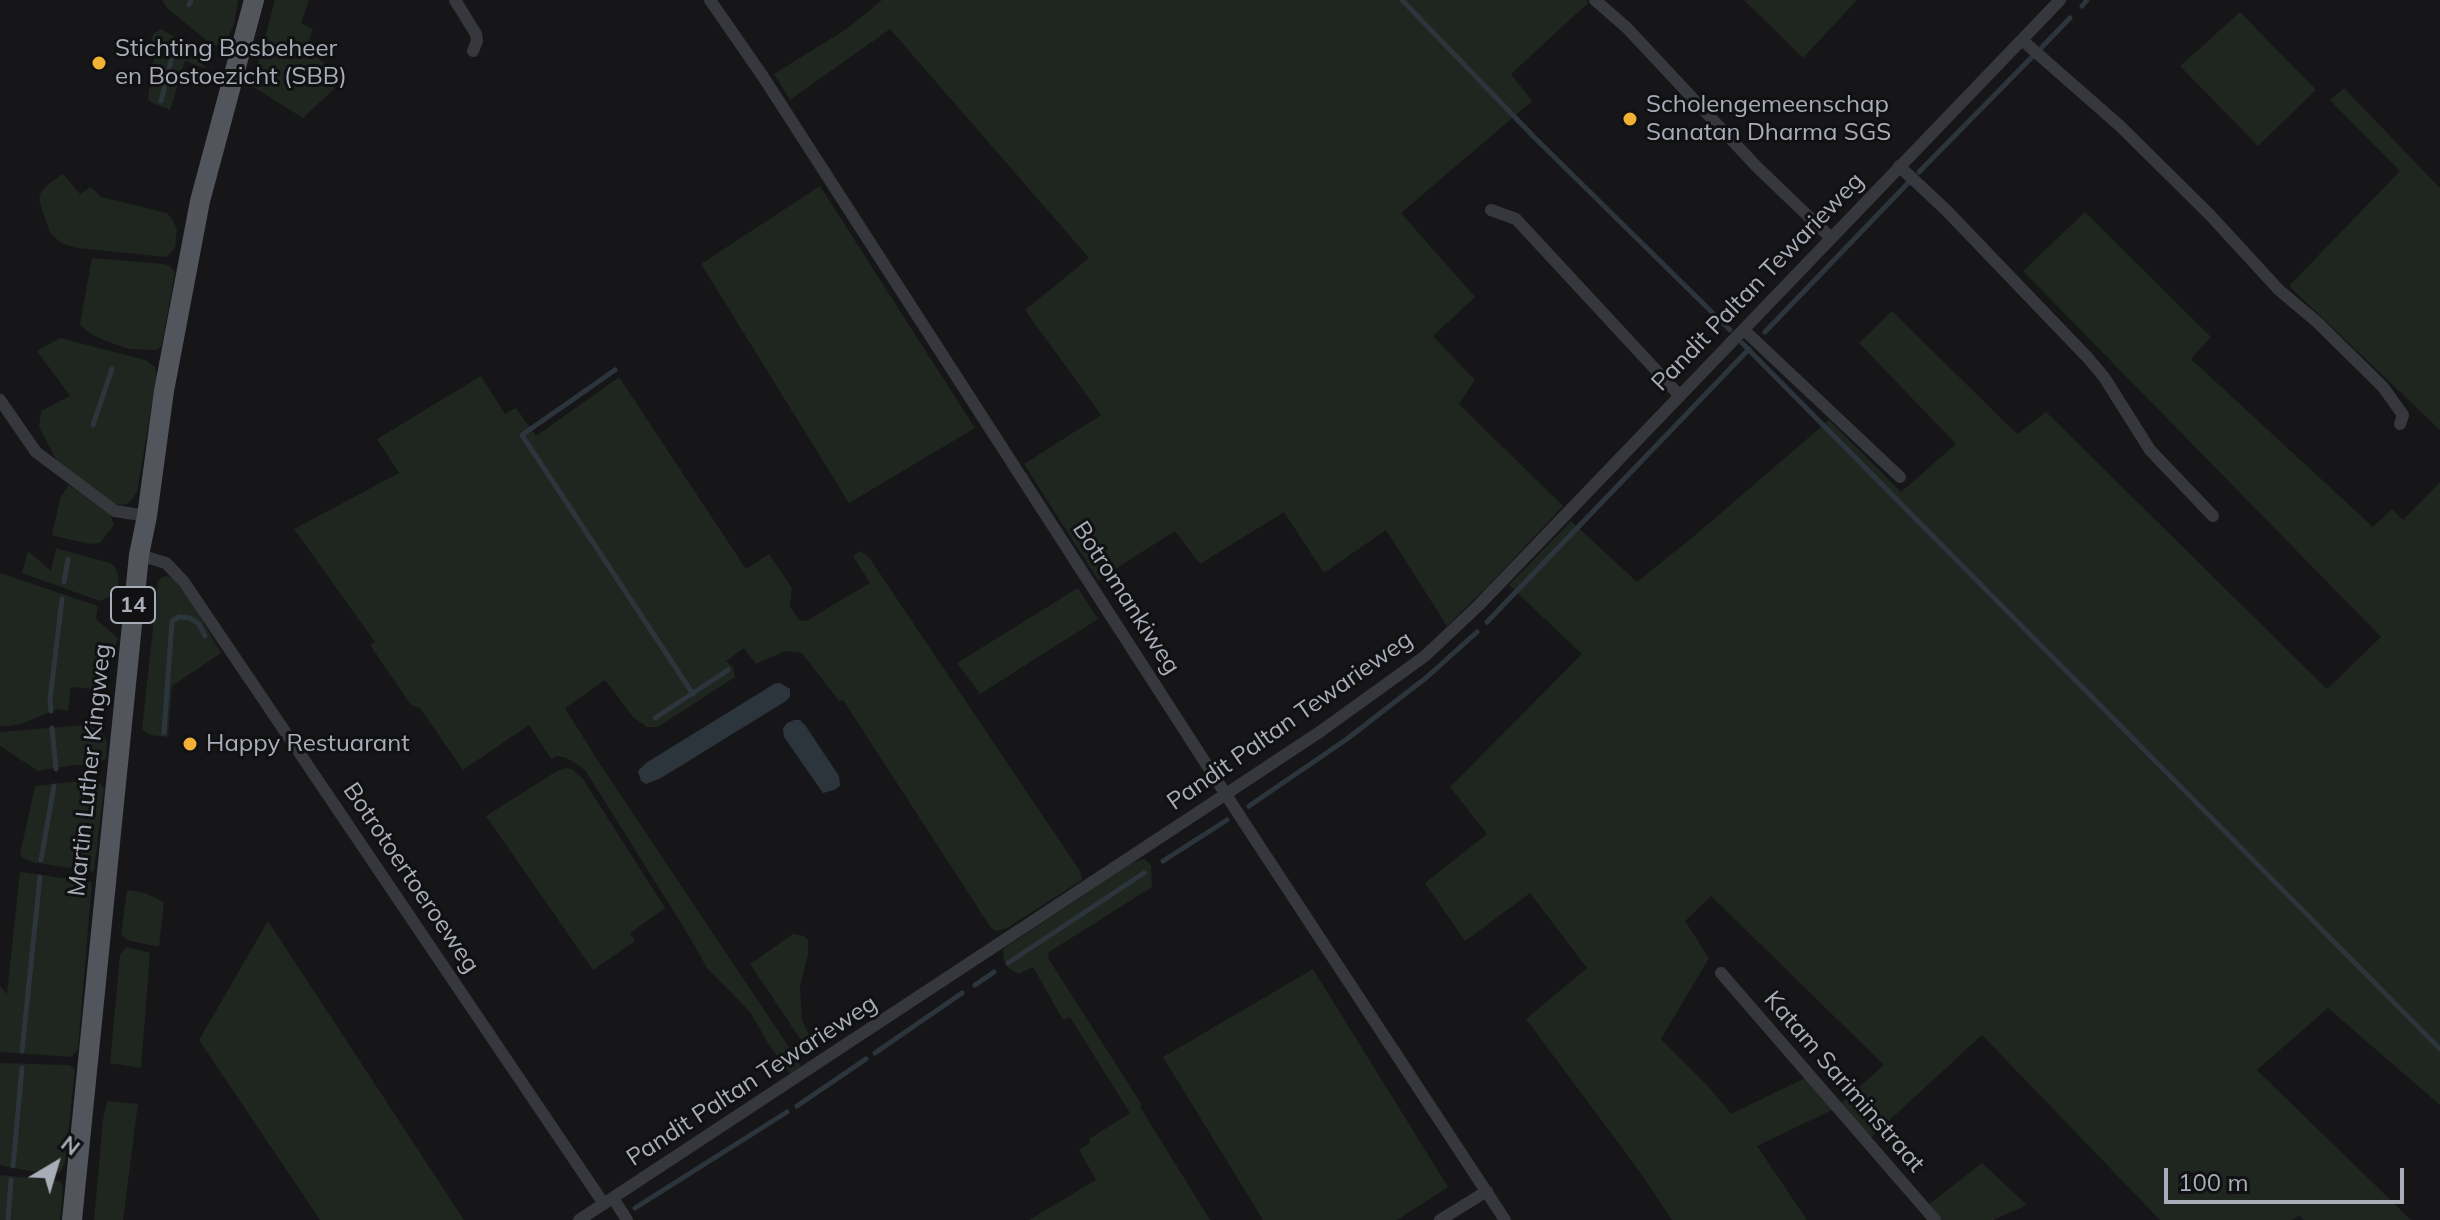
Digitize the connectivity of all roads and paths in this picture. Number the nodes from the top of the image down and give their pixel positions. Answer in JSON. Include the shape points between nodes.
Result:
{"nodes":[{"id":1,"x":254,"y":0,"type":"edge"},
{"id":2,"x":455,"y":0,"type":"edge"},
{"id":3,"x":710,"y":0,"type":"edge"},
{"id":4,"x":1595,"y":0,"type":"edge"},
{"id":5,"x":2060,"y":0,"type":"edge"},
{"id":6,"x":2022,"y":40,"type":"junction"},
{"id":7,"x":473,"y":51,"type":"dead end"},
{"id":8,"x":1899,"y":166,"type":"junction"},
{"id":9,"x":1491,"y":210,"type":"dead end"},
{"id":10,"x":1831,"y":238,"type":"junction"},
{"id":11,"x":1744,"y":330,"type":"junction"},
{"id":12,"x":1680,"y":396,"type":"junction"},
{"id":13,"x":0,"y":400,"type":"edge"},
{"id":14,"x":2400,"y":424,"type":"dead end"},
{"id":15,"x":1900,"y":477,"type":"dead end"},
{"id":16,"x":147,"y":516,"type":"junction"},
{"id":17,"x":2213,"y":516,"type":"dead end"},
{"id":18,"x":139,"y":555,"type":"junction"},
{"id":19,"x":1226,"y":794,"type":"junction"},
{"id":20,"x":1721,"y":973,"type":"dead end"},
{"id":21,"x":1487,"y":1191,"type":"junction"},
{"id":22,"x":608,"y":1201,"type":"junction"},
{"id":23,"x":72,"y":1220,"type":"edge"},
{"id":24,"x":579,"y":1220,"type":"edge"},
{"id":25,"x":627,"y":1220,"type":"edge"},
{"id":26,"x":1440,"y":1220,"type":"edge"},
{"id":27,"x":1505,"y":1220,"type":"edge"},
{"id":28,"x":1935,"y":1220,"type":"edge"}],
"edges":[{"from":1,"to":16,"type":"main road","name":"Martin Luther Kingweg","number":"14","via":[[200,201]]},
{"from":2,"to":7,"type":"street","via":[[476,34]]},
{"from":3,"to":19,"type":"street","name":"Botromankiweg"},
{"from":4,"to":10,"type":"street"},
{"from":5,"to":6,"type":"street","name":"Pandit Paltan Tewarieweg"},
{"from":6,"to":8,"type":"street","name":"Pandit Paltan Tewarieweg"},
{"from":6,"to":14,"type":"street","via":[[2120,126],[2279,290],[2383,387],[2403,415]]},
{"from":8,"to":10,"type":"street","name":"Pandit Paltan Tewarieweg"},
{"from":8,"to":17,"type":"street","via":[[2088,358],[2150,450]]},
{"from":9,"to":12,"type":"street","via":[[1516,219]]},
{"from":10,"to":11,"type":"street","name":"Pandit Paltan Tewarieweg"},
{"from":11,"to":12,"type":"street","name":"Pandit Paltan Tewarieweg"},
{"from":11,"to":15,"type":"street"},
{"from":12,"to":19,"type":"street","name":"Pandit Paltan Tewarieweg","via":[[1425,656]]},
{"from":13,"to":16,"type":"street","via":[[36,452],[115,511]]},
{"from":16,"to":18,"type":"main road","name":"Martin Luther Kingweg","number":"14"},
{"from":18,"to":22,"type":"street","name":"Botrotoertoeroeweg","via":[[166,563],[184,582]]},
{"from":18,"to":23,"type":"main road","name":"Martin Luther Kingweg","number":"14"},
{"from":19,"to":21,"type":"street","name":"Botromankiweg"},
{"from":19,"to":22,"type":"street","name":"Pandit Paltan Tewarieweg"},
{"from":20,"to":28,"type":"street","name":"Katam Sariminstraat"},
{"from":21,"to":26,"type":"street"},
{"from":21,"to":27,"type":"street","name":"Botromankiweg"},
{"from":22,"to":24,"type":"street","name":"Pandit Paltan Tewarieweg"},
{"from":22,"to":25,"type":"street","name":"Botrotoertoeroeweg"}]}
